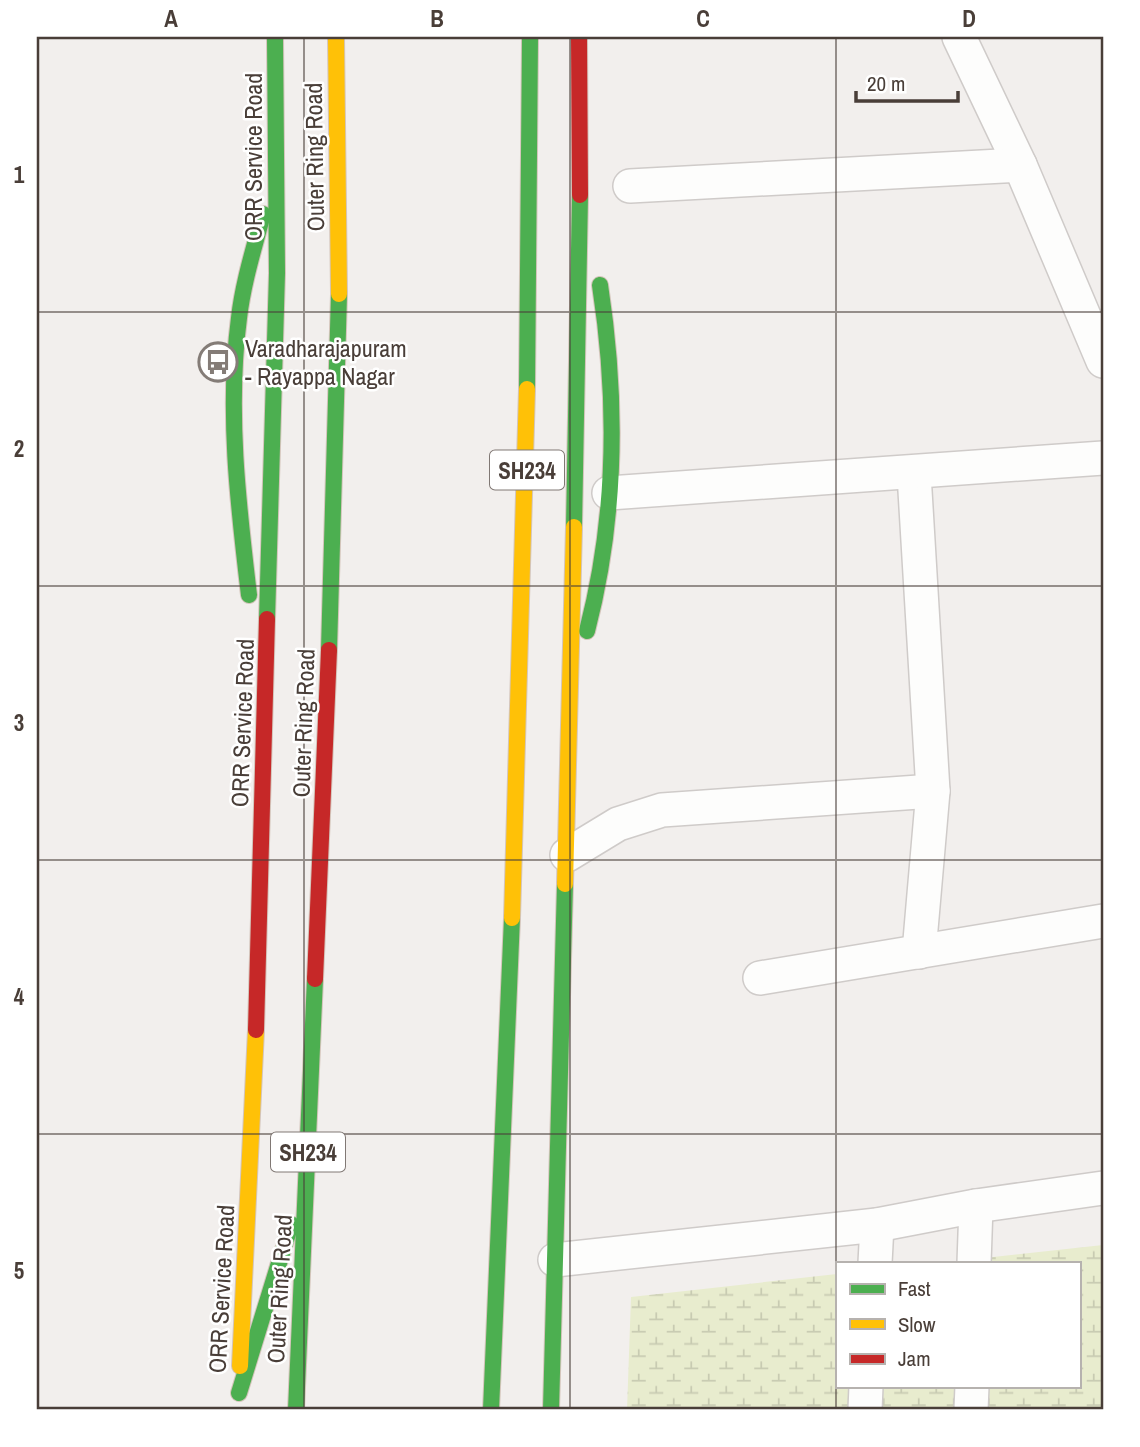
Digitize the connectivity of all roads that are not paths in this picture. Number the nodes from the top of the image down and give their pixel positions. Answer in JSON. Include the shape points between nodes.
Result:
{"nodes":[{"id":1,"x":275,"y":37,"type":"edge"},
{"id":2,"x":336,"y":37,"type":"edge"},
{"id":3,"x":530,"y":37,"type":"edge"},
{"id":4,"x":579,"y":37,"type":"edge"},
{"id":5,"x":959,"y":37,"type":"edge"},
{"id":6,"x":1020,"y":165,"type":"junction"},
{"id":7,"x":275,"y":171,"type":"junction"},
{"id":8,"x":579,"y":176,"type":"junction"},
{"id":9,"x":630,"y":186,"type":"dead end"},
{"id":10,"x":1103,"y":360,"type":"edge"},
{"id":11,"x":1103,"y":458,"type":"edge"},
{"id":12,"x":914,"y":474,"type":"junction"},
{"id":13,"x":609,"y":493,"type":"junction"},
{"id":14,"x":266,"y":679,"type":"junction"},
{"id":15,"x":571,"y":681,"type":"junction"},
{"id":16,"x":933,"y":791,"type":"junction"},
{"id":17,"x":567,"y":855,"type":"junction"},
{"id":18,"x":1103,"y":921,"type":"edge"},
{"id":19,"x":919,"y":952,"type":"junction"},
{"id":20,"x":760,"y":978,"type":"dead end"},
{"id":21,"x":307,"y":1172,"type":"junction"},
{"id":22,"x":1103,"y":1188,"type":"edge"},
{"id":23,"x":975,"y":1206,"type":"junction"},
{"id":24,"x":877,"y":1225,"type":"junction"},
{"id":25,"x":555,"y":1260,"type":"junction"},
{"id":26,"x":875,"y":1262,"type":"edge"},
{"id":27,"x":974,"y":1262,"type":"edge"},
{"id":28,"x":495,"y":1330,"type":"junction"},
{"id":29,"x":866,"y":1388,"type":"edge"},
{"id":30,"x":972,"y":1388,"type":"edge"},
{"id":31,"x":239,"y":1393,"type":"junction"},
{"id":32,"x":508,"y":1397,"type":"dead end"},
{"id":33,"x":239,"y":1410,"type":"edge"},
{"id":34,"x":296,"y":1410,"type":"edge"},
{"id":35,"x":491,"y":1410,"type":"edge"},
{"id":36,"x":551,"y":1410,"type":"edge"},
{"id":37,"x":865,"y":1410,"type":"edge"},
{"id":38,"x":971,"y":1410,"type":"edge"}],
"edges":[{"from":1,"to":7,"type":"main road","name":"ORR Service Road"},
{"from":2,"to":21,"type":"main road","name":"Outer Ring Road","number":"SH234","via":[[339,316]]},
{"from":3,"to":28,"type":"main road","number":"SH234","via":[[526,530]]},
{"from":4,"to":8,"type":"main road"},
{"from":5,"to":6,"type":"street"},
{"from":6,"to":9,"type":"street"},
{"from":6,"to":10,"type":"street"},
{"from":7,"to":14,"type":"main road","name":"ORR Service Road","via":[[277,272]]},
{"from":7,"to":14,"type":"main road","via":[[248,270],[237,332],[235,382],[241,534]]},
{"from":8,"to":13,"type":"main road","via":[[612,380]]},
{"from":8,"to":15,"type":"main road","via":[[581,279]]},
{"from":11,"to":12,"type":"street"},
{"from":12,"to":13,"type":"street"},
{"from":12,"to":16,"type":"street"},
{"from":13,"to":15,"type":"main road","via":[[609,529],[598,594]]},
{"from":14,"to":31,"type":"main road","name":"ORR Service Road"},
{"from":15,"to":17,"type":"main road"},
{"from":16,"to":17,"type":"street","via":[[662,810],[618,824]]},
{"from":16,"to":19,"type":"street"},
{"from":17,"to":25,"type":"main road"},
{"from":18,"to":19,"type":"street"},
{"from":19,"to":20,"type":"street"},
{"from":21,"to":31,"type":"main road"},
{"from":21,"to":34,"type":"main road","name":"Outer Ring Road","number":"SH234"},
{"from":22,"to":23,"type":"street"},
{"from":23,"to":24,"type":"street"},
{"from":23,"to":27,"type":"street"},
{"from":24,"to":25,"type":"street"},
{"from":24,"to":26,"type":"street"},
{"from":25,"to":36,"type":"main road"},
{"from":28,"to":32,"type":"main road"},
{"from":28,"to":35,"type":"main road","number":"SH234"},
{"from":29,"to":37,"type":"street"},
{"from":30,"to":38,"type":"street"},
{"from":31,"to":33,"type":"main road","name":"ORR Service Road"}]}
